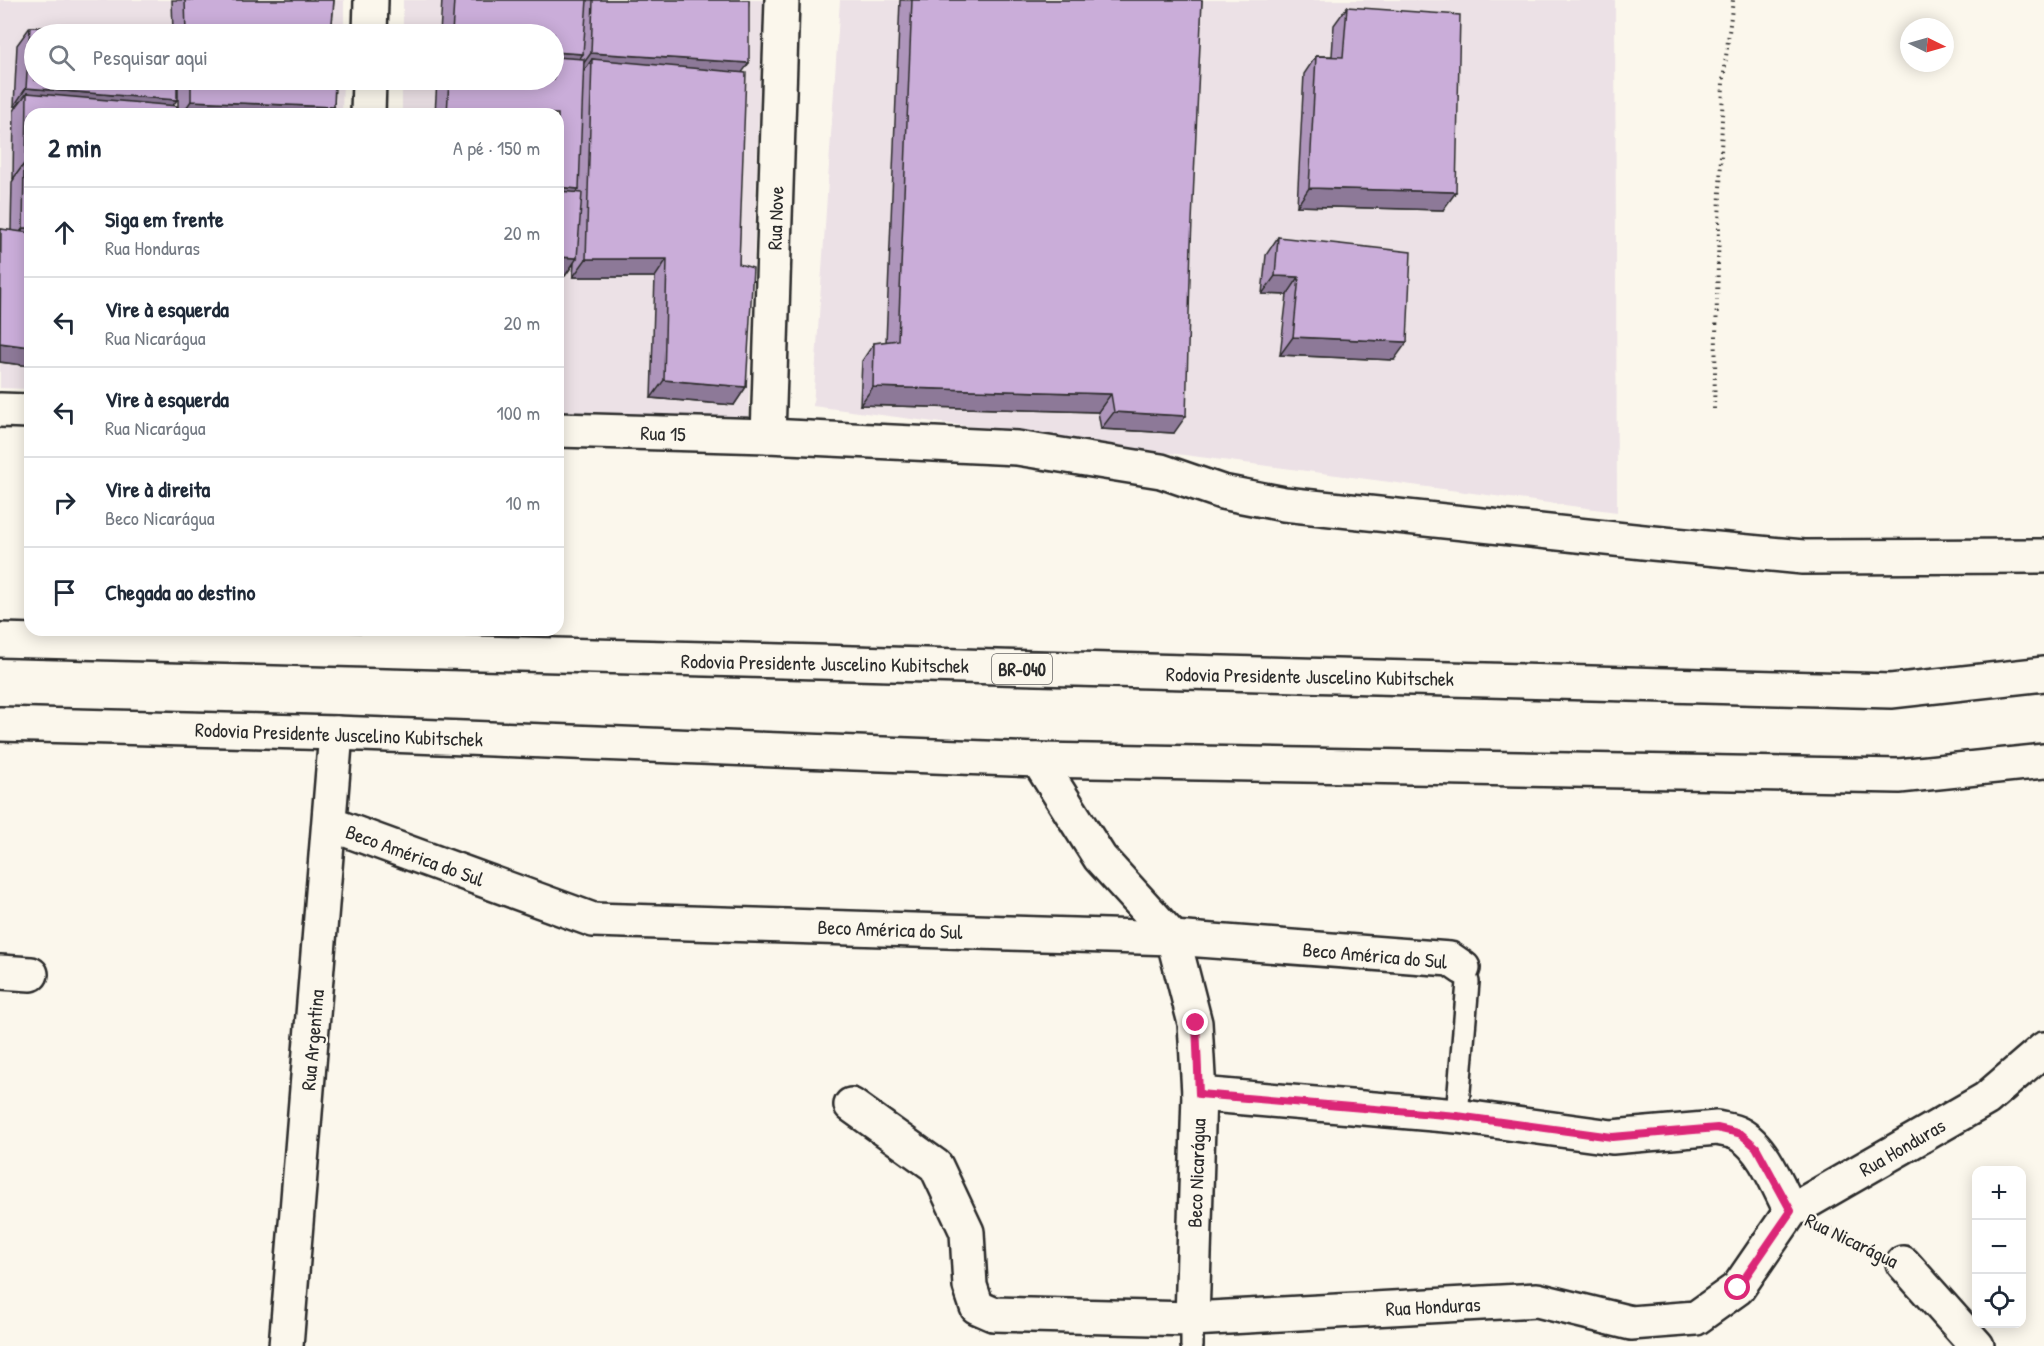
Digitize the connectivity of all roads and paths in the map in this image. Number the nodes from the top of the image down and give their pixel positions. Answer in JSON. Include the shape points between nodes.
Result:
{"nodes":[{"id":1,"x":371,"y":0,"type":"edge"},
{"id":2,"x":782,"y":0,"type":"edge"},
{"id":3,"x":1733,"y":0,"type":"edge"},
{"id":4,"x":370,"y":24,"type":"edge"},
{"id":5,"x":369,"y":90,"type":"edge"},
{"id":6,"x":368,"y":108,"type":"edge"},
{"id":7,"x":1714,"y":409,"type":"dead end"},
{"id":8,"x":0,"y":410,"type":"edge"},
{"id":9,"x":24,"y":411,"type":"edge"},
{"id":10,"x":564,"y":430,"type":"edge"},
{"id":11,"x":768,"y":436,"type":"junction"},
{"id":12,"x":2044,"y":556,"type":"edge"},
{"id":13,"x":0,"y":640,"type":"edge"},
{"id":14,"x":2044,"y":674,"type":"edge"},
{"id":15,"x":0,"y":724,"type":"edge"},
{"id":16,"x":336,"y":733,"type":"junction"},
{"id":17,"x":1038,"y":760,"type":"junction"},
{"id":18,"x":2044,"y":761,"type":"edge"},
{"id":19,"x":330,"y":824,"type":"junction"},
{"id":20,"x":1173,"y":938,"type":"junction"},
{"id":21,"x":1463,"y":968,"type":"joint"},
{"id":22,"x":2044,"y":1049,"type":"edge"},
{"id":23,"x":1199,"y":1094,"type":"junction"},
{"id":24,"x":851,"y":1105,"type":"dead end"},
{"id":25,"x":1457,"y":1116,"type":"junction"},
{"id":26,"x":1791,"y":1211,"type":"junction"},
{"id":27,"x":1903,"y":1263,"type":"joint"},
{"id":28,"x":1192,"y":1333,"type":"edge"},
{"id":29,"x":286,"y":1346,"type":"edge"},
{"id":30,"x":1977,"y":1346,"type":"edge"}],
"edges":[{"from":1,"to":4,"type":"main road"},
{"from":2,"to":11,"type":"main road","name":"Rua Nove"},
{"from":3,"to":7,"type":"path","via":[[1723,81]]},
{"from":5,"to":6,"type":"main road"},
{"from":8,"to":9,"type":"main road"},
{"from":10,"to":11,"type":"main road","name":"Rua 15"},
{"from":11,"to":12,"type":"main road","name":"Rua 15","via":[[1017,448],[1161,471],[1222,492],[1284,504],[1653,543],[1803,556]]},
{"from":13,"to":14,"type":"main road","name":"Rodovia Presidente Juscelino Kubitschek","number":"BR-040","via":[[1891,691]]},
{"from":15,"to":16,"type":"main road","name":"Rodovia Presidente Juscelino Kubitschek"},
{"from":16,"to":17,"type":"main road","name":"Rodovia Presidente Juscelino Kubitschek"},
{"from":16,"to":19,"type":"main road","name":"Rua Argentina"},
{"from":17,"to":18,"type":"main road","name":"Rodovia Presidente Juscelino Kubitschek","via":[[1899,776]]},
{"from":17,"to":20,"type":"main road","name":"Beco Nicarágua","via":[[1100,858]]},
{"from":19,"to":20,"type":"main road","name":"Beco América do Sul","via":[[593,920]]},
{"from":19,"to":29,"type":"main road","name":"Rua Argentina"},
{"from":20,"to":21,"type":"main road","name":"Beco América do Sul","via":[[1450,959]]},
{"from":20,"to":23,"type":"main road","name":"Beco Nicarágua","via":[[1196,1023]]},
{"from":21,"to":25,"type":"lane","via":[[1468,982]]},
{"from":22,"to":26,"type":"main road","name":"Rua Honduras","via":[[1986,1099]]},
{"from":23,"to":25,"type":"main road","name":"Rua Nicarágua"},
{"from":23,"to":28,"type":"main road","name":"Beco Nicarágua"},
{"from":24,"to":28,"type":"main road","name":"Rua Honduras","via":[[936,1166],[967,1232],[970,1286],[977,1307],[993,1314]]},
{"from":25,"to":26,"type":"main road","name":"Rua Nicarágua","via":[[1612,1137],[1717,1128],[1741,1134],[1756,1147]]},
{"from":26,"to":27,"type":"path","name":"Rua Nicarágua"},
{"from":26,"to":28,"type":"main road","name":"Rua Honduras","via":[[1738,1288],[1696,1318],[1631,1323],[1537,1300]]},
{"from":27,"to":30,"type":"main road","name":"Rua Nicarágua"}]}
